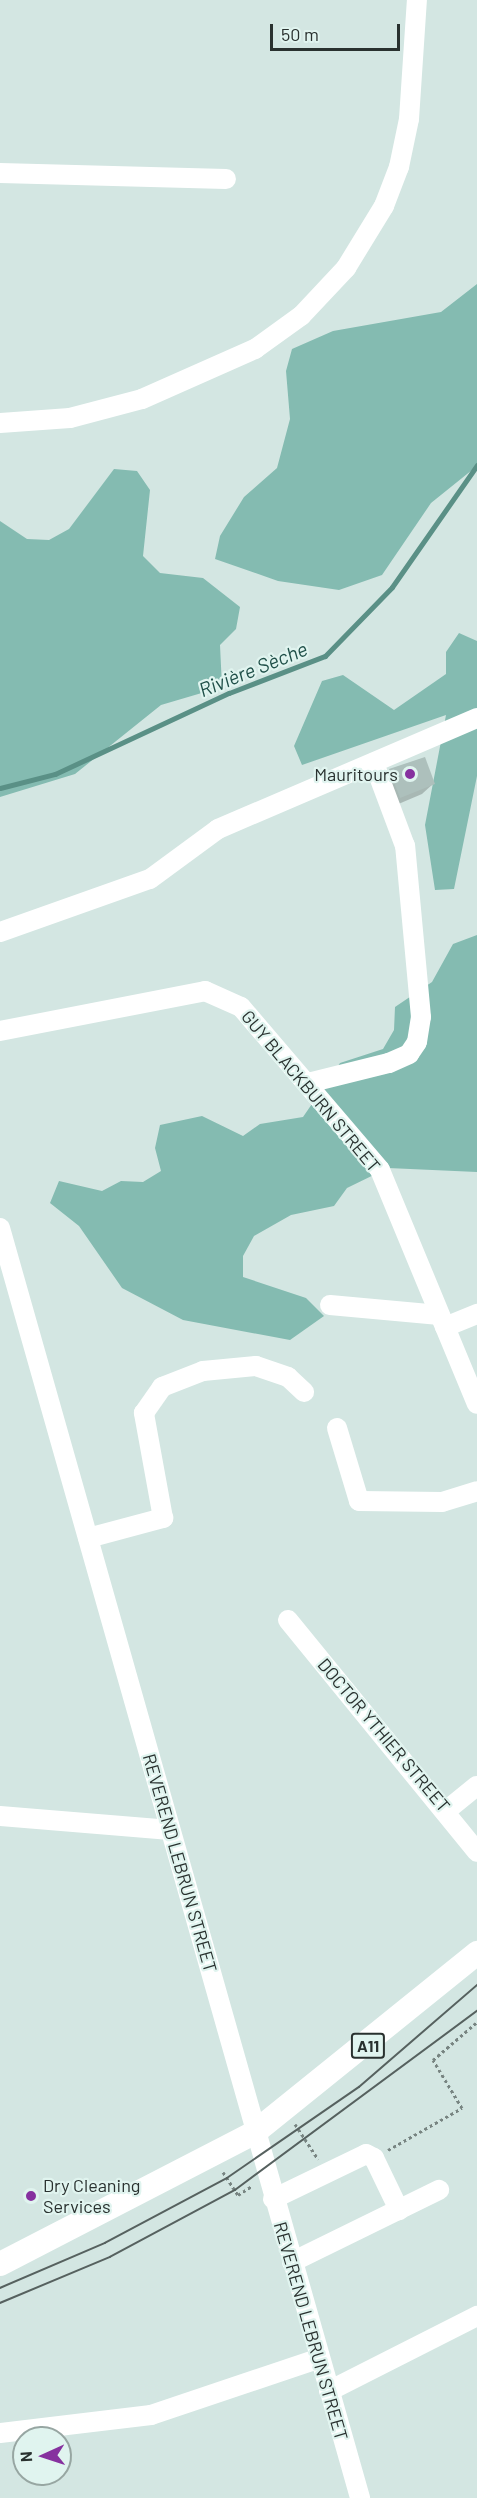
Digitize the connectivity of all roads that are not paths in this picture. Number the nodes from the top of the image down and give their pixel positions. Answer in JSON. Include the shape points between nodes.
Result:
{"nodes":[{"id":1,"x":417,"y":0,"type":"edge"},
{"id":2,"x":0,"y":173,"type":"edge"},
{"id":3,"x":225,"y":179,"type":"dead end"},
{"id":4,"x":0,"y":423,"type":"edge"},
{"id":5,"x":477,"y":718,"type":"edge"},
{"id":6,"x":374,"y":763,"type":"junction"},
{"id":7,"x":0,"y":932,"type":"edge"},
{"id":8,"x":0,"y":1031,"type":"edge"},
{"id":9,"x":308,"y":1083,"type":"junction"},
{"id":10,"x":0,"y":1228,"type":"edge"},
{"id":11,"x":9,"y":1294,"type":"edge"},
{"id":12,"x":330,"y":1305,"type":"dead end"},
{"id":13,"x":477,"y":1314,"type":"edge"},
{"id":14,"x":443,"y":1321,"type":"junction"},
{"id":15,"x":304,"y":1392,"type":"dead end"},
{"id":16,"x":477,"y":1404,"type":"edge"},
{"id":17,"x":337,"y":1428,"type":"dead end"},
{"id":18,"x":477,"y":1491,"type":"edge"},
{"id":19,"x":88,"y":1538,"type":"junction"},
{"id":20,"x":288,"y":1620,"type":"dead end"},
{"id":21,"x":477,"y":1786,"type":"edge"},
{"id":22,"x":447,"y":1810,"type":"junction"},
{"id":23,"x":0,"y":1816,"type":"edge"},
{"id":24,"x":171,"y":1830,"type":"junction"},
{"id":25,"x":477,"y":1852,"type":"edge"},
{"id":26,"x":477,"y":1953,"type":"edge"},
{"id":27,"x":254,"y":2133,"type":"junction"},
{"id":28,"x":438,"y":2190,"type":"dead end"},
{"id":29,"x":273,"y":2199,"type":"junction"},
{"id":30,"x":399,"y":2210,"type":"junction"},
{"id":31,"x":292,"y":2262,"type":"junction"},
{"id":32,"x":0,"y":2264,"type":"edge"},
{"id":33,"x":477,"y":2316,"type":"edge"},
{"id":34,"x":320,"y":2358,"type":"junction"},
{"id":35,"x":329,"y":2391,"type":"junction"},
{"id":36,"x":0,"y":2433,"type":"edge"},
{"id":37,"x":360,"y":2498,"type":"edge"}],
"edges":[{"from":1,"to":4,"type":"street","via":[[409,119],[399,167],[384,206],[346,268],[301,316],[255,349],[142,399],[70,418]]},
{"from":2,"to":3,"type":"street"},
{"from":5,"to":6,"type":"street"},
{"from":6,"to":7,"type":"street","via":[[218,829],[150,879]]},
{"from":6,"to":9,"type":"street","via":[[405,846],[421,1017],[417,1042],[410,1054],[389,1063]]},
{"from":8,"to":9,"type":"street","name":"GUY BLACKBURN STREET","via":[[205,991],[241,1007]]},
{"from":9,"to":14,"type":"street","name":"GUY BLACKBURN STREET","via":[[380,1170]]},
{"from":10,"to":11,"type":"street","name":"REVEREND LEBRUN STREET"},
{"from":11,"to":19,"type":"street","name":"REVEREND LEBRUN STREET"},
{"from":12,"to":14,"type":"street"},
{"from":13,"to":14,"type":"street"},
{"from":14,"to":16,"type":"street","name":"GUY BLACKBURN STREET"},
{"from":15,"to":19,"type":"street","via":[[288,1377],[255,1366],[203,1371],[162,1387],[144,1413],[163,1518]]},
{"from":17,"to":18,"type":"street","via":[[359,1501],[442,1502]]},
{"from":19,"to":24,"type":"street","name":"REVEREND LEBRUN STREET"},
{"from":20,"to":22,"type":"street","name":"DOCTOR YTHIER STREET"},
{"from":21,"to":22,"type":"street"},
{"from":22,"to":25,"type":"street","name":"DOCTOR YTHIER STREET"},
{"from":23,"to":24,"type":"street"},
{"from":24,"to":27,"type":"street","name":"REVEREND LEBRUN STREET"},
{"from":26,"to":27,"type":"main road","number":"A11"},
{"from":27,"to":29,"type":"street","name":"REVEREND LEBRUN STREET"},
{"from":27,"to":32,"type":"main road","number":"A11"},
{"from":28,"to":30,"type":"street"},
{"from":29,"to":30,"type":"street","via":[[358,2154],[374,2158]]},
{"from":29,"to":31,"type":"street","name":"REVEREND LEBRUN STREET"},
{"from":30,"to":31,"type":"street"},
{"from":31,"to":34,"type":"street","name":"REVEREND LEBRUN STREET"},
{"from":33,"to":35,"type":"street"},
{"from":34,"to":35,"type":"street","name":"REVEREND LEBRUN STREET"},
{"from":34,"to":36,"type":"street","via":[[151,2415]]},
{"from":35,"to":37,"type":"street","name":"REVEREND LEBRUN STREET"}]}
